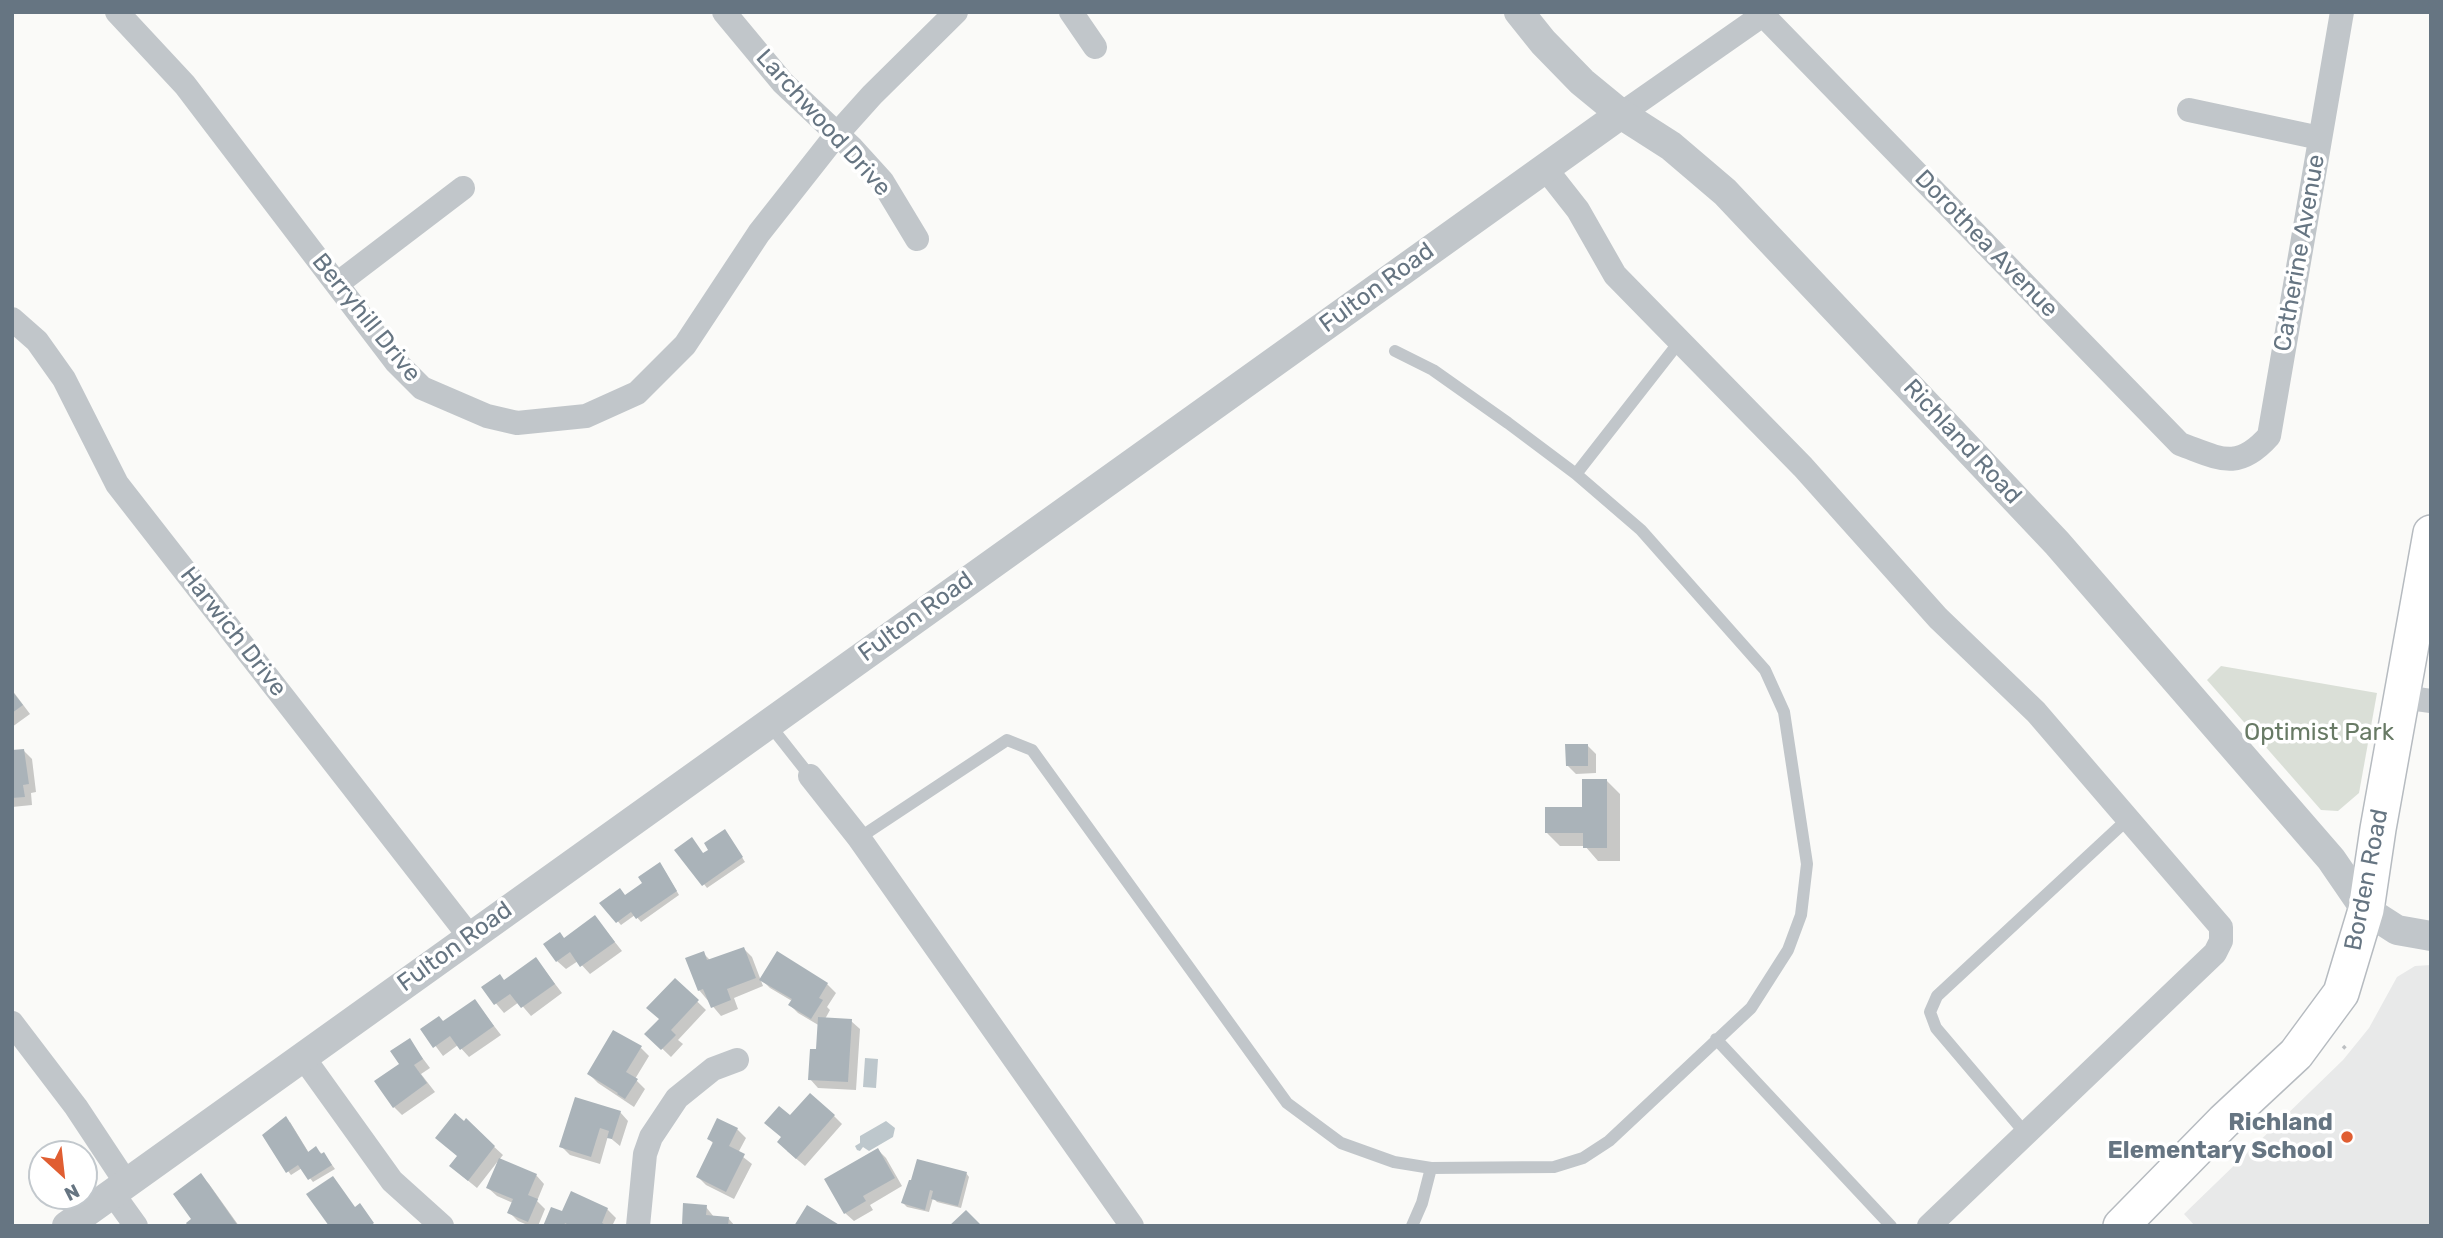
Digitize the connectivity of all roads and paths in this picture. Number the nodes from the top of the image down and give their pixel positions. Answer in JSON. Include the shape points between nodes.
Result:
{"nodes":[{"id":1,"x":117,"y":12,"type":"edge"},
{"id":2,"x":724,"y":12,"type":"edge"},
{"id":3,"x":956,"y":12,"type":"edge"},
{"id":4,"x":1071,"y":12,"type":"edge"},
{"id":5,"x":1519,"y":12,"type":"edge"},
{"id":6,"x":2342,"y":12,"type":"edge"},
{"id":7,"x":1765,"y":13,"type":"edge"},
{"id":8,"x":1095,"y":47,"type":"dead end"},
{"id":9,"x":2189,"y":110,"type":"dead end"},
{"id":10,"x":1621,"y":114,"type":"junction"},
{"id":11,"x":837,"y":134,"type":"junction"},
{"id":12,"x":2320,"y":138,"type":"junction"},
{"id":13,"x":1545,"y":167,"type":"junction"},
{"id":14,"x":463,"y":188,"type":"dead end"},
{"id":15,"x":917,"y":239,"type":"dead end"},
{"id":16,"x":337,"y":284,"type":"junction"},
{"id":17,"x":12,"y":319,"type":"edge"},
{"id":18,"x":1680,"y":341,"type":"junction"},
{"id":19,"x":1395,"y":351,"type":"dead end"},
{"id":20,"x":2219,"y":458,"type":"joint"},
{"id":21,"x":1576,"y":474,"type":"junction"},
{"id":22,"x":2431,"y":533,"type":"edge"},
{"id":23,"x":2416,"y":699,"type":"edge"},
{"id":24,"x":768,"y":723,"type":"junction"},
{"id":25,"x":810,"y":776,"type":"joint"},
{"id":26,"x":2129,"y":818,"type":"junction"},
{"id":27,"x":859,"y":838,"type":"junction"},
{"id":28,"x":2366,"y":910,"type":"junction"},
{"id":29,"x":2431,"y":936,"type":"edge"},
{"id":30,"x":470,"y":937,"type":"junction"},
{"id":31,"x":12,"y":1023,"type":"edge"},
{"id":32,"x":1716,"y":1039,"type":"junction"},
{"id":33,"x":2343,"y":1046,"type":"dead end"},
{"id":34,"x":2347,"y":1050,"type":"dead end"},
{"id":35,"x":303,"y":1057,"type":"junction"},
{"id":36,"x":737,"y":1060,"type":"dead end"},
{"id":37,"x":2026,"y":1134,"type":"junction"},
{"id":38,"x":1431,"y":1168,"type":"junction"},
{"id":39,"x":120,"y":1189,"type":"junction"},
{"id":40,"x":2136,"y":1221,"type":"edge"},
{"id":41,"x":67,"y":1226,"type":"edge"},
{"id":42,"x":136,"y":1226,"type":"edge"},
{"id":43,"x":442,"y":1226,"type":"edge"},
{"id":44,"x":638,"y":1226,"type":"edge"},
{"id":45,"x":1132,"y":1226,"type":"edge"},
{"id":46,"x":1412,"y":1226,"type":"edge"},
{"id":47,"x":1891,"y":1226,"type":"edge"},
{"id":48,"x":1929,"y":1226,"type":"edge"}],
"edges":[{"from":1,"to":16,"type":"street","name":"Berryhill Drive","via":[[185,85]]},
{"from":2,"to":11,"type":"street","name":"Larchwood Drive","via":[[783,83]]},
{"from":3,"to":11,"type":"street","name":"Berryhill Drive"},
{"from":4,"to":8,"type":"street"},
{"from":5,"to":10,"type":"street","name":"Richland Road","via":[[1542,42]]},
{"from":6,"to":12,"type":"street","name":"Catherine Avenue"},
{"from":7,"to":10,"type":"street","name":"Fulton Road"},
{"from":7,"to":20,"type":"street","name":"Dorothea Avenue","via":[[2180,444]]},
{"from":9,"to":12,"type":"street"},
{"from":10,"to":13,"type":"street","name":"Fulton Road"},
{"from":10,"to":28,"type":"street","name":"Richland Road","via":[[1671,146],[1725,192],[2057,543],[2331,859]]},
{"from":11,"to":15,"type":"street","name":"Larchwood Drive","via":[[882,180]]},
{"from":11,"to":16,"type":"street","name":"Berryhill Drive","via":[[759,233],[685,345],[637,393],[586,416],[517,423],[487,416],[422,388],[396,362]]},
{"from":12,"to":20,"type":"street","name":"Catherine Avenue","via":[[2269,436],[2255,452],[2239,459]]},
{"from":13,"to":18,"type":"street","via":[[1578,210],[1615,275]]},
{"from":13,"to":24,"type":"street","name":"Fulton Road"},
{"from":14,"to":16,"type":"street"},
{"from":17,"to":30,"type":"street","name":"Harwich Drive","via":[[37,341],[64,379],[117,484]]},
{"from":18,"to":21,"type":"lane"},
{"from":18,"to":26,"type":"street","via":[[1938,618],[2036,712]]},
{"from":19,"to":21,"type":"lane","via":[[1433,370]]},
{"from":21,"to":32,"type":"lane","via":[[1641,530],[1765,670],[1784,712],[1807,864],[1801,915],[1788,950],[1751,1007]]},
{"from":22,"to":23,"type":"main road","name":"Borden Road"},
{"from":23,"to":28,"type":"main road","name":"Borden Road"},
{"from":24,"to":25,"type":"lane"},
{"from":24,"to":30,"type":"street","name":"Fulton Road"},
{"from":25,"to":27,"type":"street"},
{"from":26,"to":37,"type":"street","via":[[2221,927],[2221,941],[2215,953]]},
{"from":26,"to":37,"type":"lane","via":[[1937,996],[1930,1012],[1936,1028]]},
{"from":27,"to":38,"type":"lane","via":[[1007,740],[1032,750],[1287,1103],[1341,1143],[1394,1162]]},
{"from":27,"to":45,"type":"street"},
{"from":28,"to":29,"type":"street","via":[[2398,930]]},
{"from":28,"to":40,"type":"main road","name":"Borden Road","via":[[2341,993],[2304,1045],[2224,1121]]},
{"from":30,"to":35,"type":"street","name":"Fulton Road"},
{"from":31,"to":39,"type":"street","via":[[76,1107]]},
{"from":32,"to":38,"type":"lane","via":[[1609,1141],[1584,1158],[1554,1167]]},
{"from":32,"to":47,"type":"lane"},
{"from":33,"to":34,"type":"path"},
{"from":35,"to":39,"type":"street","name":"Fulton Road"},
{"from":35,"to":43,"type":"street","via":[[392,1181]]},
{"from":36,"to":44,"type":"street","via":[[713,1069],[677,1098],[651,1137]]},
{"from":37,"to":48,"type":"street"},
{"from":38,"to":46,"type":"lane"},
{"from":39,"to":41,"type":"street","name":"Fulton Road"},
{"from":39,"to":42,"type":"street"}]}
